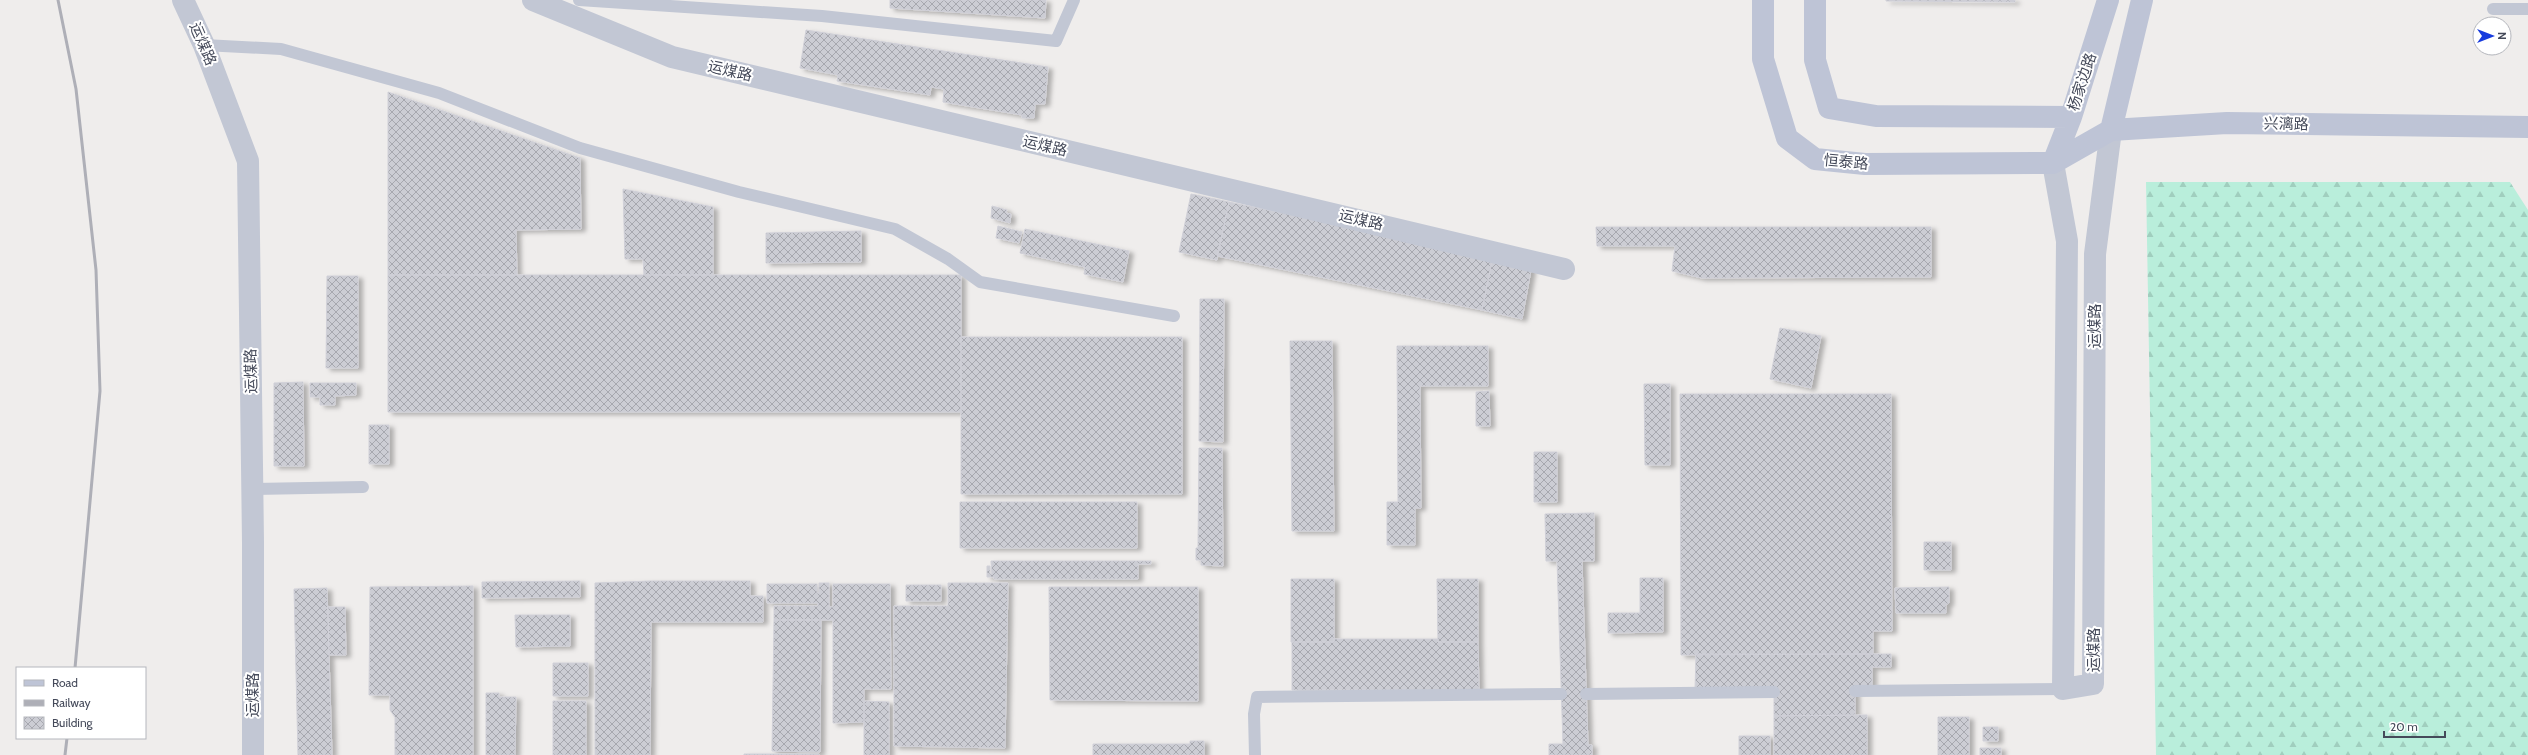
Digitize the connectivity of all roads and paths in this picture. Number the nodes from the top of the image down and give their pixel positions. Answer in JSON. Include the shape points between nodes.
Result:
{"nodes":[{"id":1,"x":184,"y":0,"type":"edge"},
{"id":2,"x":533,"y":0,"type":"edge"},
{"id":3,"x":579,"y":0,"type":"edge"},
{"id":4,"x":1074,"y":0,"type":"edge"},
{"id":5,"x":1763,"y":0,"type":"edge"},
{"id":6,"x":1815,"y":0,"type":"edge"},
{"id":7,"x":2108,"y":0,"type":"edge"},
{"id":8,"x":2142,"y":0,"type":"edge"},
{"id":9,"x":2492,"y":9,"type":"dead end"},
{"id":10,"x":2528,"y":9,"type":"edge"},
{"id":11,"x":204,"y":45,"type":"junction"},
{"id":12,"x":2071,"y":117,"type":"junction"},
{"id":13,"x":2528,"y":127,"type":"edge"},
{"id":14,"x":2111,"y":130,"type":"junction"},
{"id":15,"x":2053,"y":163,"type":"junction"},
{"id":16,"x":1564,"y":268,"type":"dead end"},
{"id":17,"x":1174,"y":316,"type":"dead end"},
{"id":18,"x":363,"y":487,"type":"dead end"},
{"id":19,"x":253,"y":489,"type":"junction"},
{"id":20,"x":2063,"y":689,"type":"junction"},
{"id":21,"x":1855,"y":691,"type":"dead end"},
{"id":22,"x":1774,"y":692,"type":"dead end"},
{"id":23,"x":1561,"y":694,"type":"dead end"},
{"id":24,"x":1586,"y":694,"type":"dead end"},
{"id":25,"x":253,"y":755,"type":"edge"},
{"id":26,"x":1255,"y":755,"type":"edge"}],
"edges":[{"from":1,"to":11,"type":"street","name":"运煤路"},
{"from":2,"to":16,"type":"street","name":"运煤路","via":[[672,57]]},
{"from":3,"to":4,"type":"lane","via":[[822,16],[1056,41]]},
{"from":5,"to":15,"type":"street","name":"恒泰路","via":[[1763,59],[1787,138],[1815,159],[1865,164]]},
{"from":6,"to":12,"type":"street","via":[[1815,60],[1829,108],[1876,116]]},
{"from":7,"to":12,"type":"street","name":"杨家边路"},
{"from":8,"to":14,"type":"street"},
{"from":9,"to":10,"type":"lane"},
{"from":11,"to":17,"type":"lane","via":[[281,49],[439,93],[580,148],[739,192],[895,229],[948,259],[980,282]]},
{"from":11,"to":19,"type":"street","name":"运煤路","via":[[248,161]]},
{"from":12,"to":15,"type":"street","name":"杨家边路"},
{"from":13,"to":14,"type":"street","name":"兴漓路","via":[[2227,123]]},
{"from":14,"to":15,"type":"street","name":"兴漓路"},
{"from":14,"to":20,"type":"street","name":"运煤路","via":[[2095,254],[2093,684]]},
{"from":15,"to":20,"type":"street","name":"运煤路","via":[[2067,241]]},
{"from":18,"to":19,"type":"lane"},
{"from":19,"to":25,"type":"street","name":"运煤路"},
{"from":20,"to":21,"type":"lane"},
{"from":22,"to":24,"type":"lane"},
{"from":23,"to":26,"type":"lane","via":[[1257,697],[1254,714]]}]}
